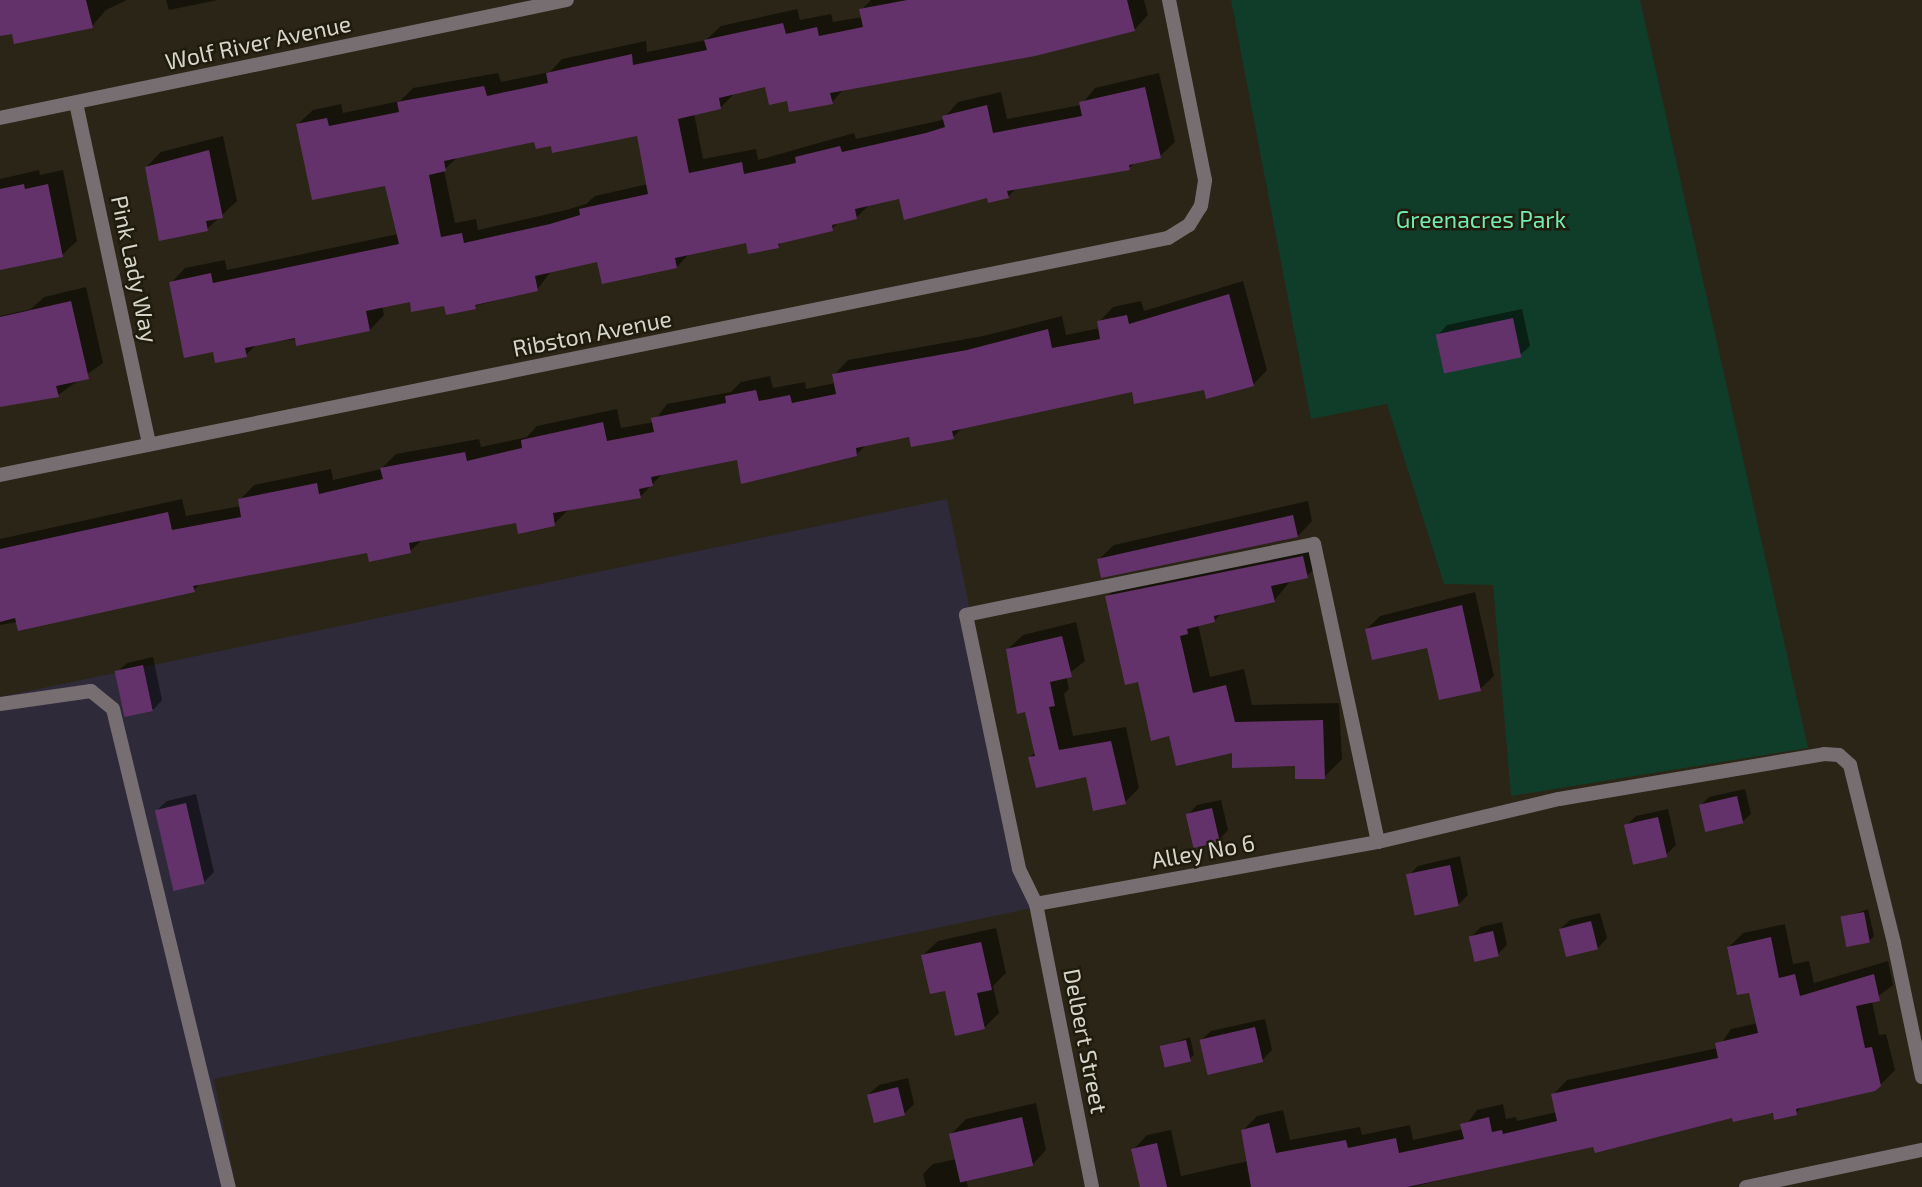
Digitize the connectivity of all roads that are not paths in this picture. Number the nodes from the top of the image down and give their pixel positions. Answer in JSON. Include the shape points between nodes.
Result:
{"nodes":[{"id":1,"x":567,"y":0,"type":"edge"},
{"id":2,"x":1169,"y":0,"type":"edge"},
{"id":3,"x":76,"y":103,"type":"junction"},
{"id":4,"x":0,"y":118,"type":"edge"},
{"id":5,"x":149,"y":444,"type":"junction"},
{"id":6,"x":0,"y":475,"type":"edge"},
{"id":7,"x":0,"y":704,"type":"edge"},
{"id":8,"x":1378,"y":842,"type":"junction"},
{"id":9,"x":1036,"y":904,"type":"junction"},
{"id":10,"x":1922,"y":1077,"type":"edge"},
{"id":11,"x":1922,"y":1150,"type":"edge"},
{"id":12,"x":229,"y":1187,"type":"edge"},
{"id":13,"x":1092,"y":1187,"type":"edge"},
{"id":14,"x":1746,"y":1187,"type":"edge"}],
"edges":[{"from":1,"to":3,"type":"street","name":"Wolf River Avenue"},
{"from":2,"to":5,"type":"street","name":"Ribston Avenue","via":[[1205,180],[1201,206],[1189,225],[1144,247]]},
{"from":3,"to":4,"type":"street","name":"Wolf River Avenue"},
{"from":3,"to":5,"type":"street","name":"Pink Lady Way"},
{"from":5,"to":6,"type":"street","name":"Ribston Avenue"},
{"from":7,"to":12,"type":"street","via":[[91,691],[113,709]]},
{"from":8,"to":9,"type":"street","name":"Alley No 6"},
{"from":8,"to":9,"type":"street","name":"Delbert Street","via":[[1314,544],[966,615],[1019,869]]},
{"from":8,"to":10,"type":"street","name":"Alley No 6","via":[[1559,799],[1811,754],[1839,755],[1854,776]]},
{"from":9,"to":13,"type":"street","name":"Delbert Street"},
{"from":11,"to":14,"type":"street"}]}
